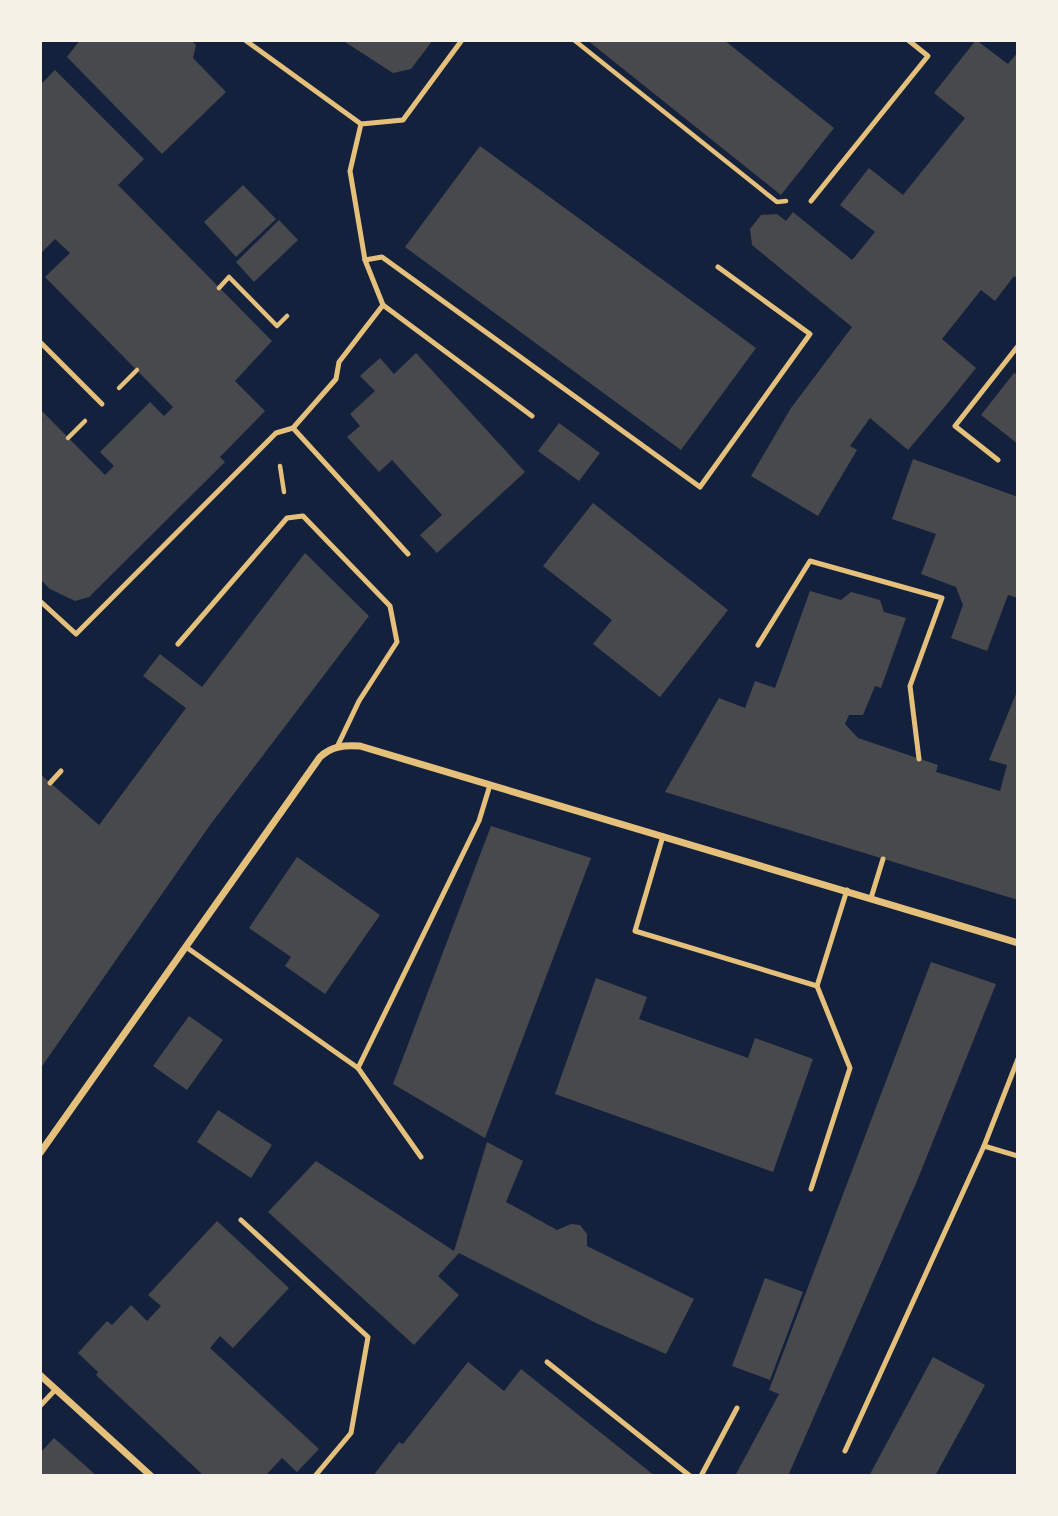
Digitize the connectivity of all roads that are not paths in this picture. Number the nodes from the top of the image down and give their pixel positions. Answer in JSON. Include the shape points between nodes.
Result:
{"nodes":[{"id":1,"x":245,"y":40,"type":"edge"},
{"id":2,"x":462,"y":40,"type":"edge"},
{"id":3,"x":908,"y":40,"type":"edge"},
{"id":4,"x":361,"y":124,"type":"junction"},
{"id":5,"x":811,"y":201,"type":"road end"},
{"id":6,"x":365,"y":260,"type":"junction"},
{"id":7,"x":718,"y":267,"type":"dead end"},
{"id":8,"x":383,"y":305,"type":"junction"},
{"id":9,"x":40,"y":342,"type":"edge"},
{"id":10,"x":1018,"y":346,"type":"edge"},
{"id":11,"x":102,"y":404,"type":"dead end"},
{"id":12,"x":531,"y":416,"type":"dead end"},
{"id":13,"x":293,"y":428,"type":"junction"},
{"id":14,"x":998,"y":460,"type":"dead end"},
{"id":15,"x":408,"y":554,"type":"dead end"},
{"id":16,"x":40,"y":601,"type":"edge"},
{"id":17,"x":178,"y":644,"type":"dead end"},
{"id":18,"x":758,"y":645,"type":"dead end"},
{"id":19,"x":337,"y":747,"type":"junction"},
{"id":20,"x":919,"y":759,"type":"dead end"},
{"id":21,"x":61,"y":771,"type":"dead end"},
{"id":22,"x":50,"y":783,"type":"dead end"},
{"id":23,"x":490,"y":785,"type":"junction"},
{"id":24,"x":663,"y":836,"type":"junction"},
{"id":25,"x":883,"y":859,"type":"dead end"},
{"id":26,"x":847,"y":890,"type":"junction"},
{"id":27,"x":871,"y":898,"type":"junction"},
{"id":28,"x":1018,"y":943,"type":"edge"},
{"id":29,"x":186,"y":947,"type":"junction"},
{"id":30,"x":817,"y":986,"type":"junction"},
{"id":31,"x":1018,"y":1059,"type":"edge"},
{"id":32,"x":358,"y":1068,"type":"junction"},
{"id":33,"x":984,"y":1146,"type":"junction"},
{"id":34,"x":40,"y":1153,"type":"edge"},
{"id":35,"x":1018,"y":1156,"type":"edge"},
{"id":36,"x":421,"y":1157,"type":"dead end"},
{"id":37,"x":811,"y":1189,"type":"dead end"},
{"id":38,"x":241,"y":1220,"type":"dead end"},
{"id":39,"x":547,"y":1362,"type":"dead end"},
{"id":40,"x":40,"y":1375,"type":"edge"},
{"id":41,"x":56,"y":1389,"type":"junction"},
{"id":42,"x":40,"y":1406,"type":"edge"},
{"id":43,"x":737,"y":1408,"type":"dead end"},
{"id":44,"x":845,"y":1451,"type":"dead end"},
{"id":45,"x":151,"y":1476,"type":"edge"},
{"id":46,"x":315,"y":1476,"type":"edge"},
{"id":47,"x":690,"y":1476,"type":"edge"},
{"id":48,"x":701,"y":1476,"type":"edge"}],
"edges":[{"from":1,"to":4,"type":"lane"},
{"from":2,"to":4,"type":"lane","via":[[403,120]]},
{"from":3,"to":5,"type":"lane","via":[[928,56]]},
{"from":4,"to":6,"type":"lane","via":[[351,171]]},
{"from":6,"to":7,"type":"lane","via":[[382,257],[700,487],[810,334]]},
{"from":6,"to":8,"type":"lane"},
{"from":8,"to":12,"type":"lane"},
{"from":8,"to":13,"type":"lane","via":[[339,362],[336,379]]},
{"from":9,"to":11,"type":"lane"},
{"from":10,"to":14,"type":"lane","via":[[955,426]]},
{"from":13,"to":15,"type":"lane"},
{"from":13,"to":16,"type":"lane","via":[[276,433],[76,634]]},
{"from":17,"to":19,"type":"lane","via":[[287,518],[303,516],[390,606],[397,642],[359,701]]},
{"from":18,"to":20,"type":"lane","via":[[810,561],[942,598],[910,687]]},
{"from":19,"to":23,"type":"street","via":[[360,746]]},
{"from":19,"to":29,"type":"street","via":[[320,757]]},
{"from":21,"to":22,"type":"lane"},
{"from":23,"to":24,"type":"street"},
{"from":23,"to":32,"type":"lane","via":[[479,821]]},
{"from":24,"to":26,"type":"street"},
{"from":24,"to":30,"type":"lane","via":[[635,931]]},
{"from":25,"to":27,"type":"lane"},
{"from":26,"to":27,"type":"street"},
{"from":26,"to":30,"type":"lane"},
{"from":27,"to":28,"type":"street"},
{"from":29,"to":32,"type":"lane"},
{"from":29,"to":34,"type":"street"},
{"from":30,"to":37,"type":"lane","via":[[850,1068]]},
{"from":31,"to":33,"type":"lane"},
{"from":32,"to":36,"type":"lane"},
{"from":33,"to":35,"type":"lane"},
{"from":33,"to":44,"type":"lane"},
{"from":38,"to":46,"type":"lane","via":[[368,1337],[351,1433]]},
{"from":39,"to":47,"type":"lane"},
{"from":40,"to":41,"type":"street"},
{"from":41,"to":42,"type":"lane"},
{"from":41,"to":45,"type":"street"},
{"from":43,"to":48,"type":"lane"}]}
